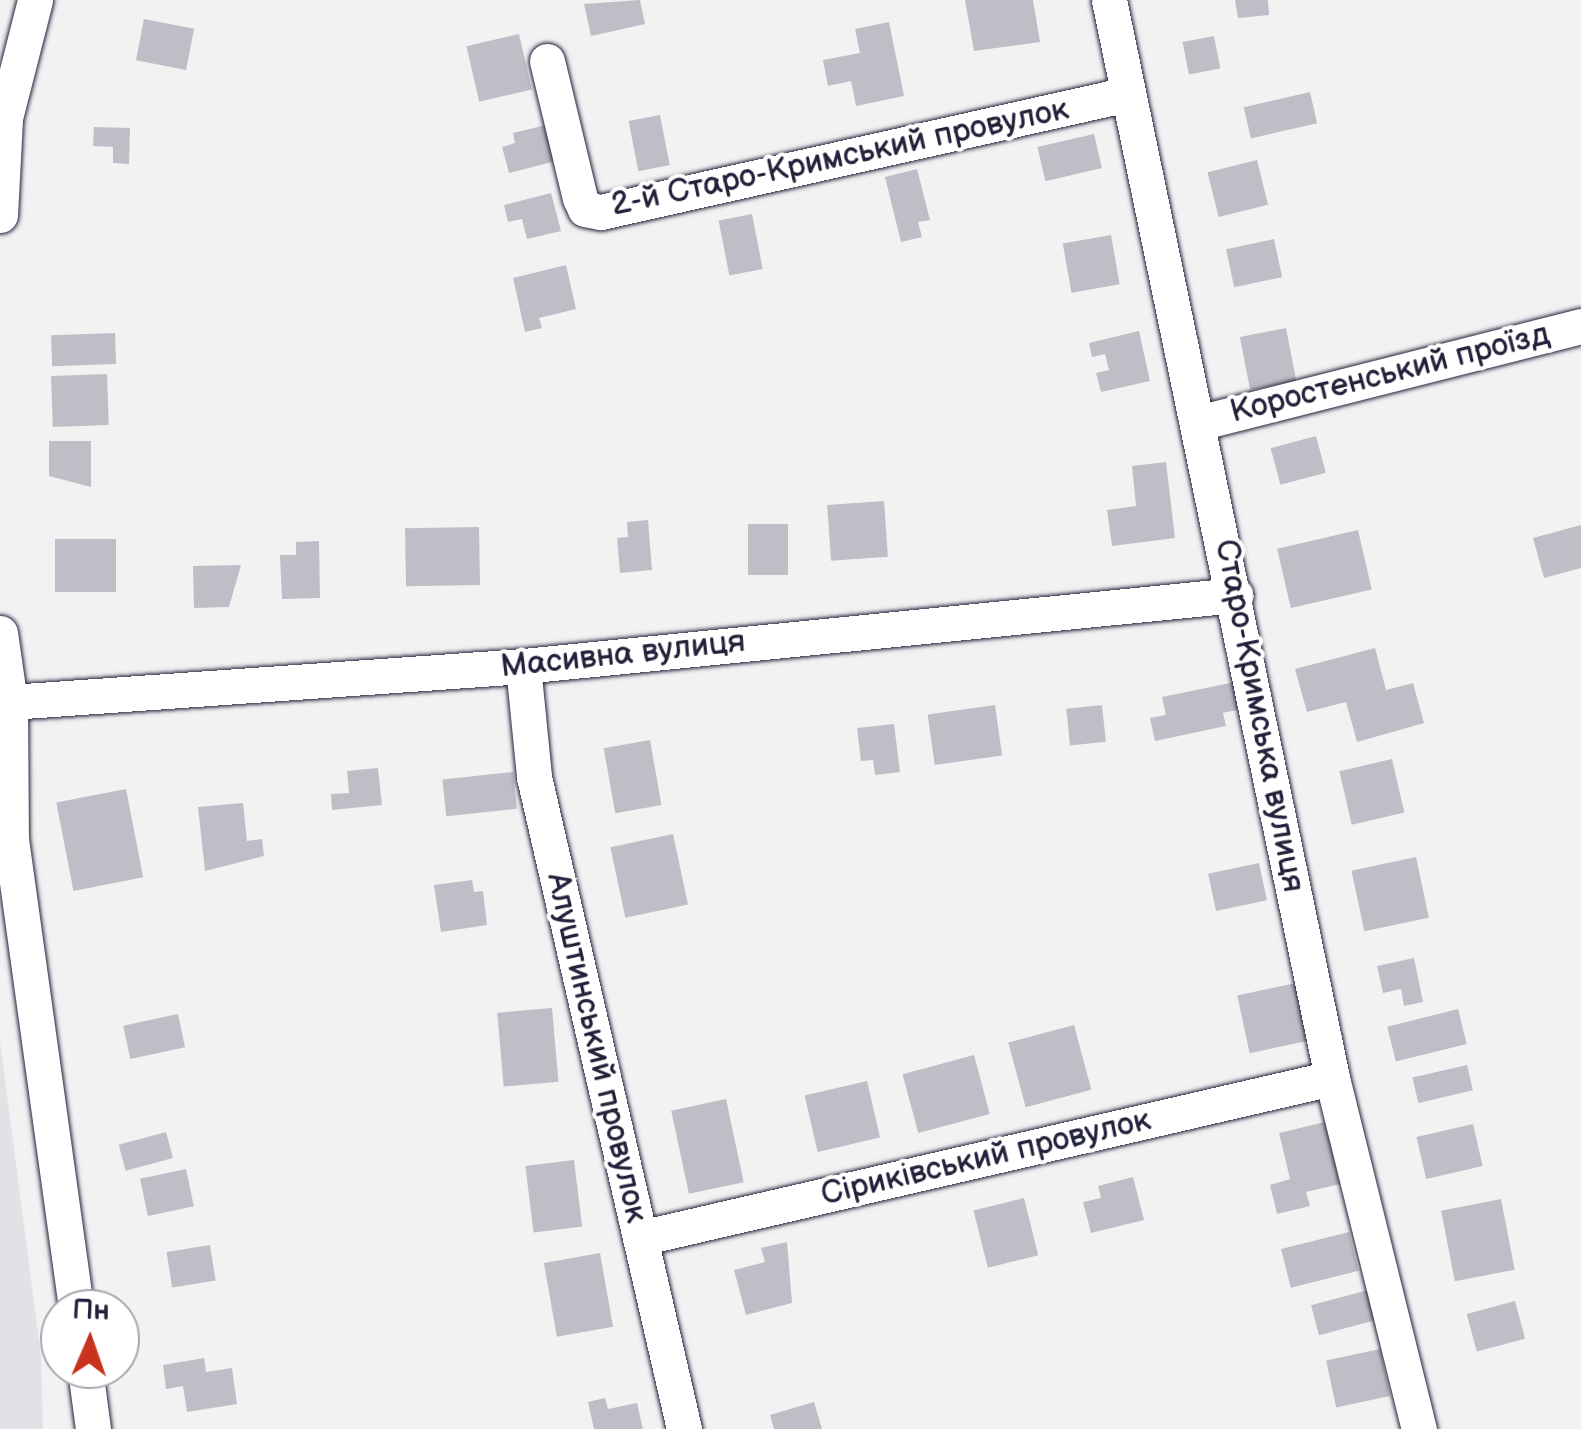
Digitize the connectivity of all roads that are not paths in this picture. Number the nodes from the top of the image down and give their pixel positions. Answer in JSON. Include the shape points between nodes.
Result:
{"nodes":[{"id":1,"x":36,"y":0,"type":"edge"},
{"id":2,"x":1109,"y":0,"type":"edge"},
{"id":3,"x":547,"y":61,"type":"dead end"},
{"id":4,"x":1128,"y":94,"type":"junction"},
{"id":5,"x":0,"y":216,"type":"edge"},
{"id":6,"x":1581,"y":326,"type":"edge"},
{"id":7,"x":1198,"y":423,"type":"junction"},
{"id":8,"x":1235,"y":594,"type":"junction"},
{"id":9,"x":0,"y":633,"type":"edge"},
{"id":10,"x":522,"y":666,"type":"junction"},
{"id":11,"x":10,"y":702,"type":"junction"},
{"id":12,"x":1332,"y":1078,"type":"junction"},
{"id":13,"x":640,"y":1238,"type":"junction"},
{"id":14,"x":73,"y":1289,"type":"edge"},
{"id":15,"x":87,"y":1389,"type":"edge"},
{"id":16,"x":94,"y":1429,"type":"edge"},
{"id":17,"x":684,"y":1429,"type":"edge"},
{"id":18,"x":1419,"y":1429,"type":"edge"}],
"edges":[{"from":1,"to":5,"type":"street","via":[[5,118]]},
{"from":2,"to":4,"type":"street","name":"Старо-Кримська вулиця"},
{"from":3,"to":4,"type":"street","name":"2-й Старо-Кримський провулок","via":[[580,198],[585,210],[601,212]]},
{"from":4,"to":7,"type":"street","name":"Старо-Кримська вулиця"},
{"from":6,"to":7,"type":"street","name":"Коростенський проїзд"},
{"from":7,"to":8,"type":"street","name":"Старо-Кримська вулиця"},
{"from":8,"to":10,"type":"street","name":"Масивна вулиця"},
{"from":8,"to":12,"type":"street","name":"Старо-Кримська вулиця"},
{"from":9,"to":11,"type":"street"},
{"from":10,"to":11,"type":"street","name":"Масивна вулиця"},
{"from":10,"to":13,"type":"street","name":"Алуштинський провулок","via":[[534,777]]},
{"from":11,"to":14,"type":"street","via":[[11,839]]},
{"from":12,"to":13,"type":"street","name":"Сіриківський провулок"},
{"from":12,"to":18,"type":"street","name":"Старо-Кримська вулиця"},
{"from":13,"to":17,"type":"street","name":"Алуштинський провулок"},
{"from":15,"to":16,"type":"street"}]}
